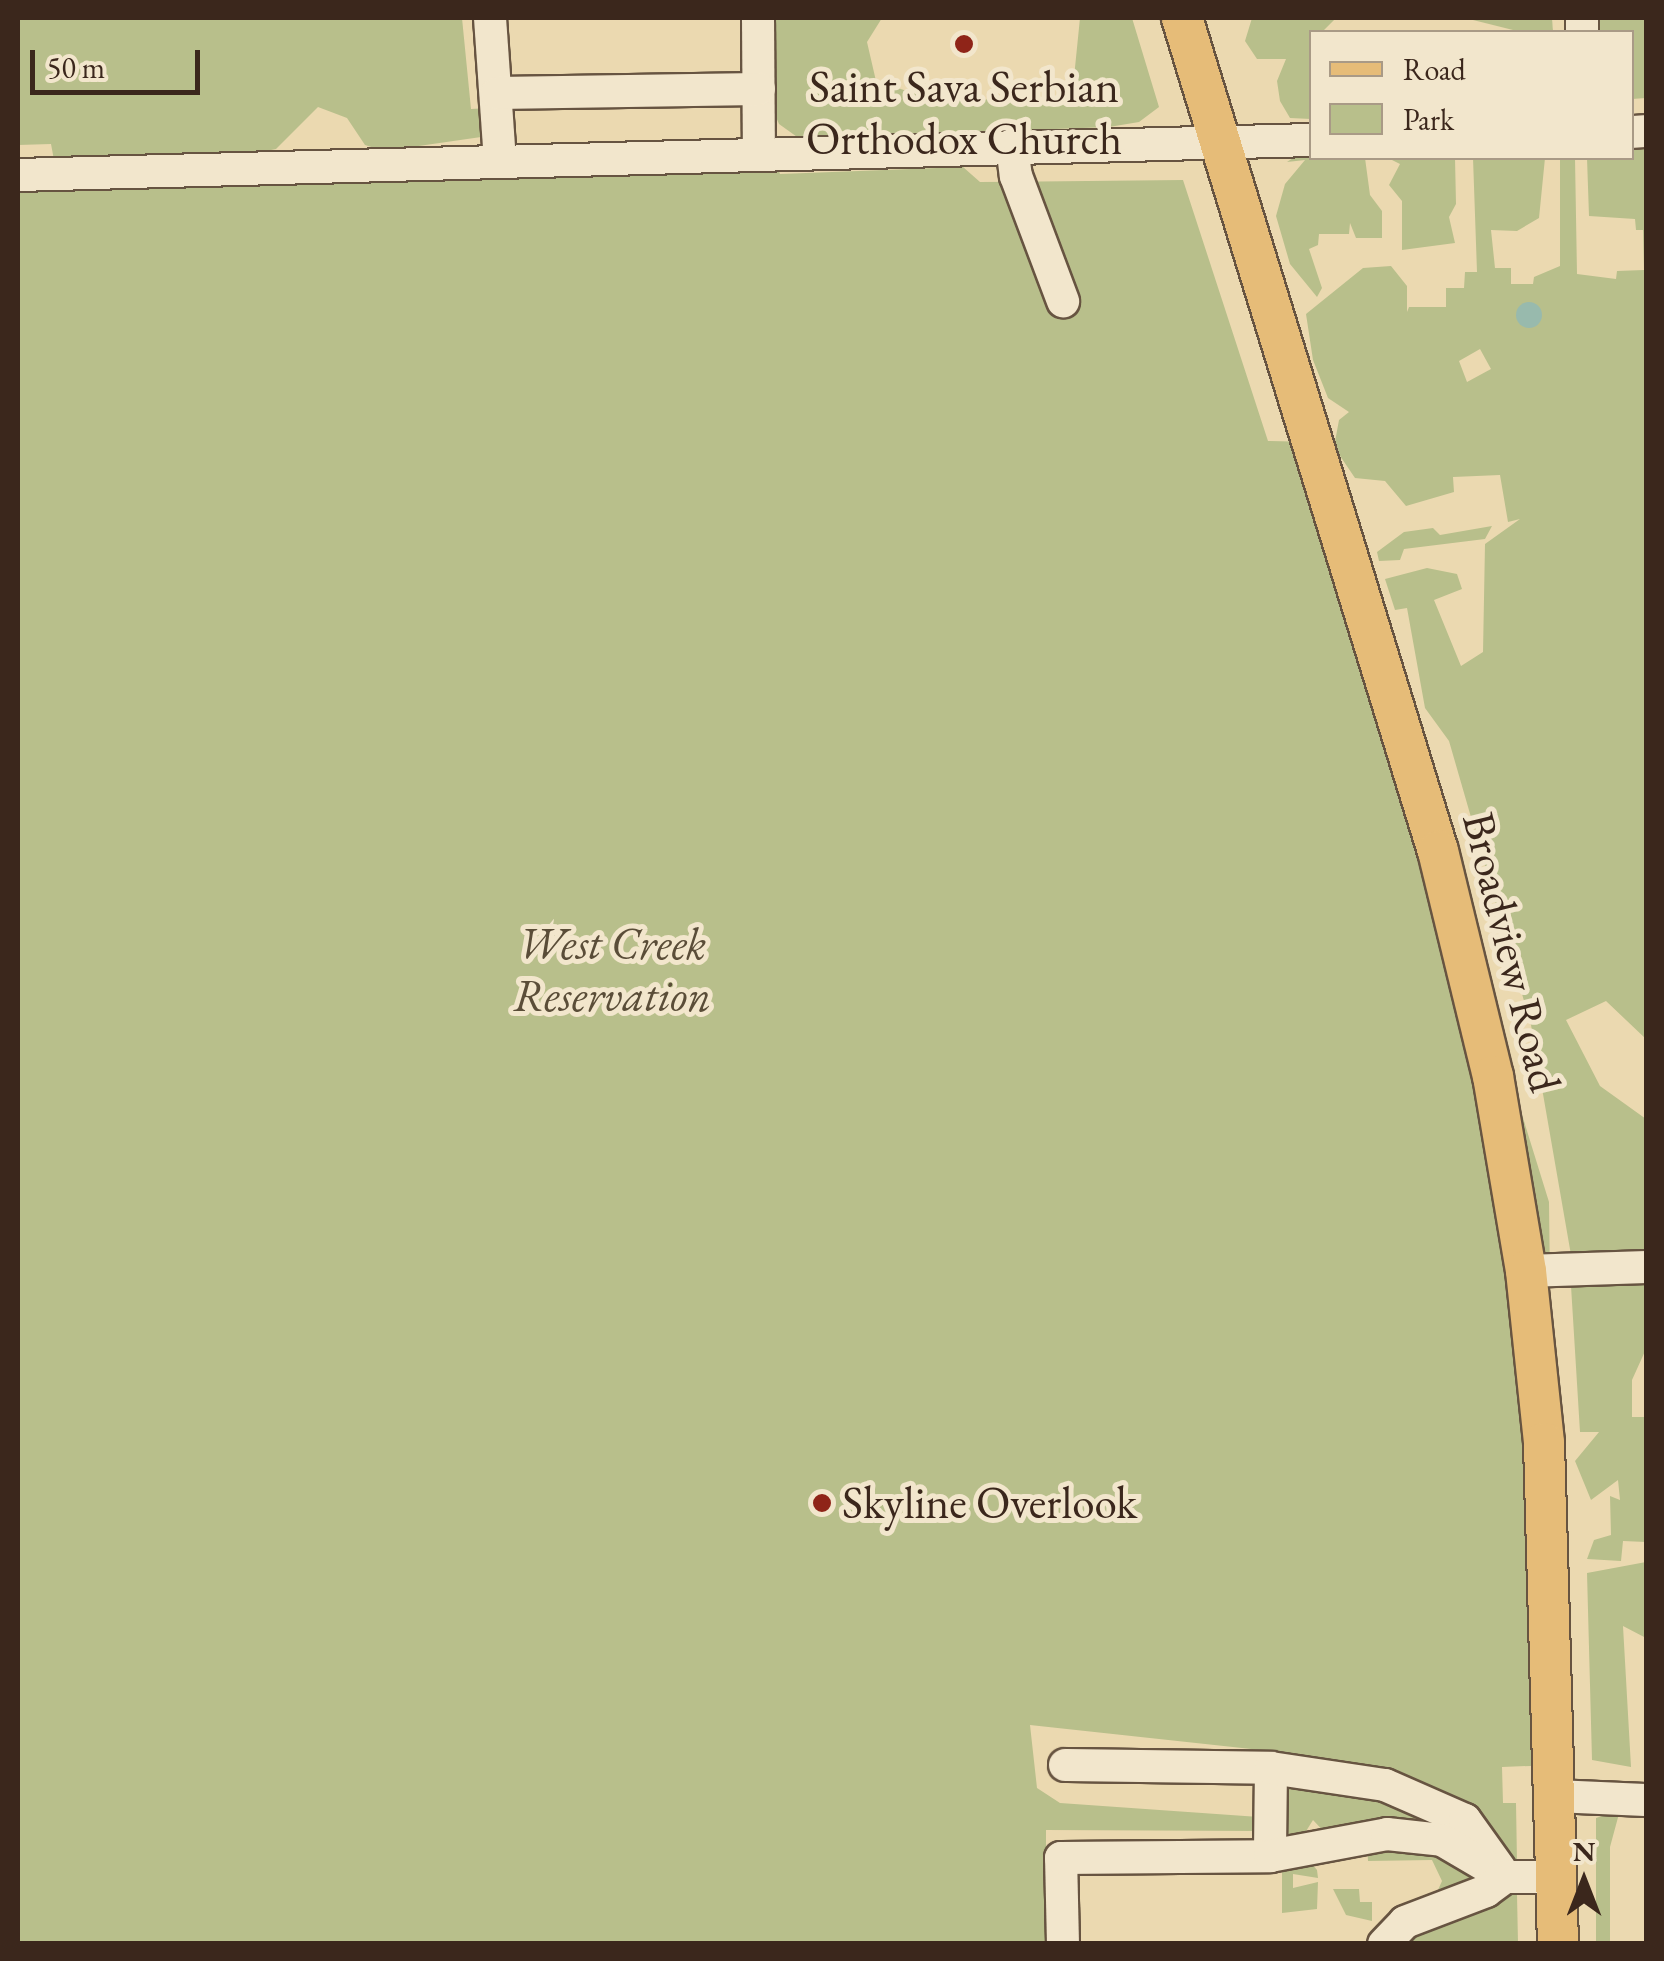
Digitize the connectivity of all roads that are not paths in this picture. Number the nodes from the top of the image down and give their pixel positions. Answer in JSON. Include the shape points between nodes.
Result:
{"nodes":[{"id":1,"x":490,"y":18,"type":"edge"},
{"id":2,"x":758,"y":18,"type":"edge"},
{"id":3,"x":1182,"y":18,"type":"edge"},
{"id":4,"x":759,"y":89,"type":"junction"},
{"id":5,"x":497,"y":93,"type":"junction"},
{"id":6,"x":1220,"y":140,"type":"junction"},
{"id":7,"x":1309,"y":140,"type":"edge"},
{"id":8,"x":1012,"y":146,"type":"junction"},
{"id":9,"x":759,"y":153,"type":"junction"},
{"id":10,"x":500,"y":160,"type":"junction"},
{"id":11,"x":18,"y":175,"type":"edge"},
{"id":12,"x":1063,"y":301,"type":"dead end"},
{"id":13,"x":1646,"y":1268,"type":"edge"},
{"id":14,"x":1526,"y":1271,"type":"junction"},
{"id":15,"x":1065,"y":1765,"type":"dead end"},
{"id":16,"x":1271,"y":1768,"type":"junction"},
{"id":17,"x":1554,"y":1796,"type":"junction"},
{"id":18,"x":1646,"y":1800,"type":"edge"},
{"id":19,"x":1270,"y":1856,"type":"junction"},
{"id":20,"x":1505,"y":1876,"type":"junction"},
{"id":21,"x":1557,"y":1877,"type":"junction"},
{"id":22,"x":1062,"y":1944,"type":"edge"},
{"id":23,"x":1384,"y":1944,"type":"edge"},
{"id":24,"x":1558,"y":1944,"type":"edge"}],
"edges":[{"from":1,"to":5,"type":"street"},
{"from":2,"to":4,"type":"street"},
{"from":3,"to":6,"type":"main road","name":"Broadview Road"},
{"from":4,"to":5,"type":"street"},
{"from":4,"to":9,"type":"street"},
{"from":5,"to":10,"type":"street"},
{"from":6,"to":7,"type":"street"},
{"from":6,"to":8,"type":"street"},
{"from":6,"to":14,"type":"main road","name":"Broadview Road","via":[[1460,931]]},
{"from":8,"to":9,"type":"street"},
{"from":8,"to":12,"type":"street","via":[[1016,176]]},
{"from":9,"to":10,"type":"street"},
{"from":10,"to":11,"type":"street"},
{"from":13,"to":14,"type":"street"},
{"from":14,"to":17,"type":"main road","name":"Broadview Road","via":[[1548,1513]]},
{"from":15,"to":16,"type":"street"},
{"from":16,"to":19,"type":"street"},
{"from":16,"to":20,"type":"street","via":[[1385,1785],[1465,1820]]},
{"from":17,"to":18,"type":"street"},
{"from":17,"to":21,"type":"main road","name":"Broadview Road"},
{"from":19,"to":20,"type":"street","via":[[1388,1834],[1442,1840]]},
{"from":19,"to":22,"type":"street","via":[[1061,1858]]},
{"from":20,"to":21,"type":"street"},
{"from":20,"to":23,"type":"street","via":[[1486,1891],[1405,1922]]},
{"from":21,"to":24,"type":"main road","name":"Broadview Road"}]}
